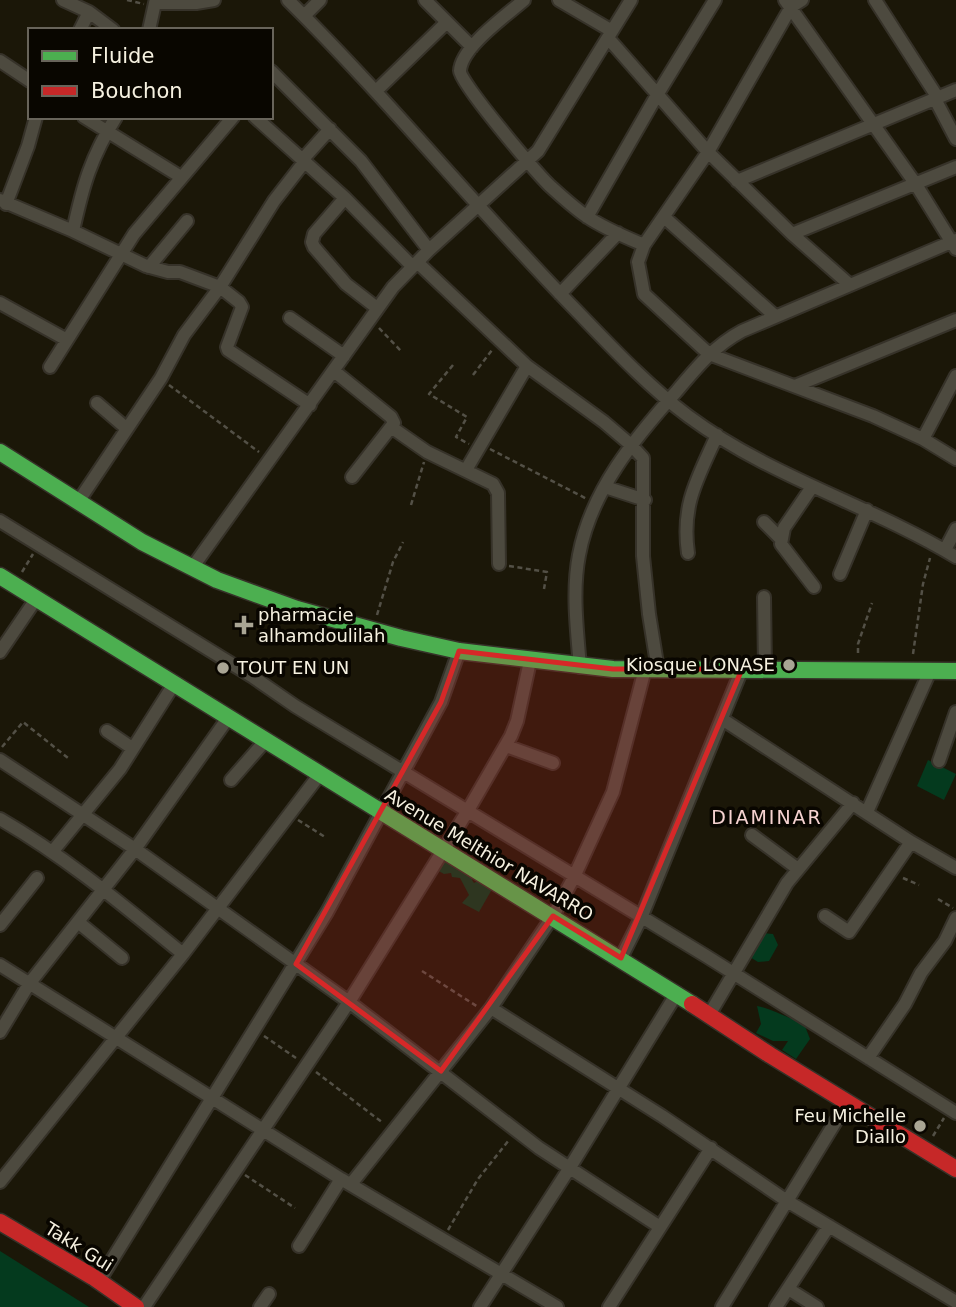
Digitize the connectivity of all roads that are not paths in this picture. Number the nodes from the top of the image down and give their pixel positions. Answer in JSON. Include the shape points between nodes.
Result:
{"nodes":[{"id":1,"x":63,"y":0,"type":"edge"},
{"id":2,"x":214,"y":0,"type":"edge"},
{"id":3,"x":288,"y":0,"type":"edge"},
{"id":4,"x":320,"y":0,"type":"edge"},
{"id":5,"x":425,"y":0,"type":"edge"},
{"id":6,"x":524,"y":0,"type":"edge"},
{"id":7,"x":559,"y":0,"type":"edge"},
{"id":8,"x":631,"y":0,"type":"edge"},
{"id":9,"x":715,"y":0,"type":"edge"},
{"id":10,"x":875,"y":0,"type":"edge"},
{"id":11,"x":793,"y":2,"type":"edge"},
{"id":12,"x":89,"y":12,"type":"junction"},
{"id":13,"x":304,"y":16,"type":"junction"},
{"id":14,"x":447,"y":22,"type":"junction"},
{"id":15,"x":81,"y":28,"type":"edge"},
{"id":16,"x":110,"y":28,"type":"edge"},
{"id":17,"x":149,"y":28,"type":"edge"},
{"id":18,"x":610,"y":35,"type":"junction"},
{"id":19,"x":472,"y":47,"type":"junction"},
{"id":20,"x":0,"y":61,"type":"edge"},
{"id":21,"x":273,"y":73,"type":"edge"},
{"id":22,"x":28,"y":80,"type":"edge"},
{"id":23,"x":956,"y":90,"type":"edge"},
{"id":24,"x":376,"y":91,"type":"junction"},
{"id":25,"x":657,"y":95,"type":"junction"},
{"id":26,"x":937,"y":98,"type":"junction"},
{"id":27,"x":35,"y":119,"type":"edge"},
{"id":28,"x":87,"y":119,"type":"edge"},
{"id":29,"x":115,"y":119,"type":"edge"},
{"id":30,"x":229,"y":119,"type":"edge"},
{"id":31,"x":257,"y":119,"type":"edge"},
{"id":32,"x":873,"y":124,"type":"junction"},
{"id":33,"x":330,"y":129,"type":"junction"},
{"id":34,"x":107,"y":132,"type":"junction"},
{"id":35,"x":956,"y":139,"type":"edge"},
{"id":36,"x":708,"y":152,"type":"junction"},
{"id":37,"x":304,"y":160,"type":"junction"},
{"id":38,"x":530,"y":161,"type":"junction"},
{"id":39,"x":956,"y":167,"type":"edge"},
{"id":40,"x":181,"y":177,"type":"junction"},
{"id":41,"x":737,"y":181,"type":"junction"},
{"id":42,"x":915,"y":183,"type":"junction"},
{"id":43,"x":345,"y":198,"type":"junction"},
{"id":44,"x":3,"y":202,"type":"edge"},
{"id":45,"x":478,"y":206,"type":"junction"},
{"id":46,"x":587,"y":217,"type":"junction"},
{"id":47,"x":664,"y":217,"type":"junction"},
{"id":48,"x":187,"y":221,"type":"dead end"},
{"id":49,"x":73,"y":231,"type":"junction"},
{"id":50,"x":618,"y":233,"type":"junction"},
{"id":51,"x":792,"y":234,"type":"junction"},
{"id":52,"x":955,"y":244,"type":"edge"},
{"id":53,"x":644,"y":245,"type":"junction"},
{"id":54,"x":429,"y":250,"type":"junction"},
{"id":55,"x":120,"y":254,"type":"junction"},
{"id":56,"x":414,"y":264,"type":"junction"},
{"id":57,"x":149,"y":267,"type":"junction"},
{"id":58,"x":849,"y":285,"type":"junction"},
{"id":59,"x":220,"y":287,"type":"junction"},
{"id":60,"x":560,"y":294,"type":"junction"},
{"id":61,"x":0,"y":303,"type":"edge"},
{"id":62,"x":377,"y":307,"type":"junction"},
{"id":63,"x":775,"y":316,"type":"junction"},
{"id":64,"x":290,"y":318,"type":"dead end"},
{"id":65,"x":956,"y":320,"type":"edge"},
{"id":66,"x":67,"y":340,"type":"junction"},
{"id":67,"x":709,"y":354,"type":"junction"},
{"id":68,"x":344,"y":356,"type":"junction"},
{"id":69,"x":527,"y":366,"type":"junction"},
{"id":70,"x":50,"y":367,"type":"dead end"},
{"id":71,"x":334,"y":371,"type":"junction"},
{"id":72,"x":956,"y":376,"type":"edge"},
{"id":73,"x":795,"y":386,"type":"junction"},
{"id":74,"x":668,"y":401,"type":"junction"},
{"id":75,"x":97,"y":403,"type":"dead end"},
{"id":76,"x":310,"y":405,"type":"junction"},
{"id":77,"x":391,"y":427,"type":"junction"},
{"id":78,"x":126,"y":428,"type":"junction"},
{"id":79,"x":717,"y":435,"type":"junction"},
{"id":80,"x":923,"y":439,"type":"junction"},
{"id":81,"x":631,"y":445,"type":"junction"},
{"id":82,"x":0,"y":452,"type":"edge"},
{"id":83,"x":956,"y":459,"type":"edge"},
{"id":84,"x":466,"y":470,"type":"junction"},
{"id":85,"x":352,"y":477,"type":"dead end"},
{"id":86,"x":605,"y":486,"type":"junction"},
{"id":87,"x":812,"y":487,"type":"junction"},
{"id":88,"x":645,"y":500,"type":"junction"},
{"id":89,"x":78,"y":502,"type":"junction"},
{"id":90,"x":867,"y":510,"type":"junction"},
{"id":91,"x":0,"y":521,"type":"edge"},
{"id":92,"x":764,"y":522,"type":"dead end"},
{"id":93,"x":956,"y":529,"type":"edge"},
{"id":94,"x":781,"y":539,"type":"junction"},
{"id":95,"x":945,"y":550,"type":"edge"},
{"id":96,"x":688,"y":553,"type":"dead end"},
{"id":97,"x":499,"y":564,"type":"road end"},
{"id":98,"x":192,"y":568,"type":"junction"},
{"id":99,"x":840,"y":574,"type":"dead end"},
{"id":100,"x":7,"y":580,"type":"edge"},
{"id":101,"x":814,"y":587,"type":"dead end"},
{"id":102,"x":764,"y":597,"type":"dead end"},
{"id":103,"x":36,"y":598,"type":"junction"},
{"id":104,"x":459,"y":651,"type":"junction"},
{"id":105,"x":0,"y":652,"type":"edge"},
{"id":106,"x":530,"y":661,"type":"junction"},
{"id":107,"x":580,"y":667,"type":"junction"},
{"id":108,"x":652,"y":669,"type":"junction"},
{"id":109,"x":742,"y":669,"type":"junction"},
{"id":110,"x":765,"y":669,"type":"junction"},
{"id":111,"x":930,"y":671,"type":"junction"},
{"id":112,"x":956,"y":671,"type":"edge"},
{"id":113,"x":174,"y":684,"type":"junction"},
{"id":114,"x":956,"y":712,"type":"edge"},
{"id":115,"x":228,"y":718,"type":"junction"},
{"id":116,"x":722,"y":719,"type":"junction"},
{"id":117,"x":107,"y":732,"type":"dead end"},
{"id":118,"x":266,"y":740,"type":"junction"},
{"id":119,"x":506,"y":746,"type":"junction"},
{"id":120,"x":132,"y":748,"type":"junction"},
{"id":121,"x":0,"y":760,"type":"edge"},
{"id":122,"x":939,"y":761,"type":"dead end"},
{"id":123,"x":553,"y":763,"type":"dead end"},
{"id":124,"x":403,"y":771,"type":"junction"},
{"id":125,"x":320,"y":774,"type":"junction"},
{"id":126,"x":231,"y":780,"type":"dead end"},
{"id":127,"x":853,"y":803,"type":"junction"},
{"id":128,"x":381,"y":811,"type":"junction"},
{"id":129,"x":467,"y":812,"type":"junction"},
{"id":130,"x":867,"y":813,"type":"junction"},
{"id":131,"x":83,"y":815,"type":"junction"},
{"id":132,"x":0,"y":819,"type":"edge"},
{"id":133,"x":752,"y":835,"type":"dead end"},
{"id":134,"x":911,"y":842,"type":"junction"},
{"id":135,"x":135,"y":849,"type":"junction"},
{"id":136,"x":444,"y":850,"type":"junction"},
{"id":137,"x":52,"y":852,"type":"junction"},
{"id":138,"x":954,"y":863,"type":"edge"},
{"id":139,"x":798,"y":869,"type":"junction"},
{"id":140,"x":574,"y":877,"type":"junction"},
{"id":141,"x":37,"y":878,"type":"dead end"},
{"id":142,"x":104,"y":890,"type":"junction"},
{"id":143,"x":218,"y":909,"type":"junction"},
{"id":144,"x":552,"y":916,"type":"junction"},
{"id":145,"x":825,"y":916,"type":"dead end"},
{"id":146,"x":641,"y":918,"type":"junction"},
{"id":147,"x":956,"y":918,"type":"edge"},
{"id":148,"x":78,"y":922,"type":"junction"},
{"id":149,"x":0,"y":925,"type":"edge"},
{"id":150,"x":183,"y":954,"type":"junction"},
{"id":151,"x":122,"y":958,"type":"dead end"},
{"id":152,"x":621,"y":958,"type":"junction"},
{"id":153,"x":296,"y":964,"type":"junction"},
{"id":154,"x":0,"y":965,"type":"edge"},
{"id":155,"x":734,"y":974,"type":"junction"},
{"id":156,"x":29,"y":984,"type":"junction"},
{"id":157,"x":677,"y":993,"type":"junction"},
{"id":158,"x":349,"y":1002,"type":"junction"},
{"id":159,"x":489,"y":1011,"type":"junction"},
{"id":160,"x":709,"y":1015,"type":"junction"},
{"id":161,"x":0,"y":1032,"type":"edge"},
{"id":162,"x":116,"y":1037,"type":"junction"},
{"id":163,"x":868,"y":1058,"type":"junction"},
{"id":164,"x":441,"y":1071,"type":"junction"},
{"id":165,"x":618,"y":1090,"type":"junction"},
{"id":166,"x":211,"y":1097,"type":"junction"},
{"id":167,"x":847,"y":1103,"type":"junction"},
{"id":168,"x":953,"y":1111,"type":"edge"},
{"id":169,"x":264,"y":1131,"type":"junction"},
{"id":170,"x":710,"y":1148,"type":"junction"},
{"id":171,"x":569,"y":1168,"type":"junction"},
{"id":172,"x":956,"y":1169,"type":"edge"},
{"id":173,"x":0,"y":1182,"type":"edge"},
{"id":174,"x":346,"y":1182,"type":"junction"},
{"id":175,"x":788,"y":1200,"type":"junction"},
{"id":176,"x":0,"y":1222,"type":"edge"},
{"id":177,"x":829,"y":1226,"type":"junction"},
{"id":178,"x":660,"y":1227,"type":"junction"},
{"id":179,"x":299,"y":1246,"type":"dead end"},
{"id":180,"x":501,"y":1273,"type":"junction"},
{"id":181,"x":99,"y":1281,"type":"junction"},
{"id":182,"x":790,"y":1290,"type":"junction"},
{"id":183,"x":269,"y":1294,"type":"dead end"},
{"id":184,"x":956,"y":1305,"type":"edge"},
{"id":185,"x":136,"y":1307,"type":"edge"},
{"id":186,"x":144,"y":1307,"type":"edge"},
{"id":187,"x":260,"y":1307,"type":"edge"},
{"id":188,"x":480,"y":1307,"type":"edge"},
{"id":189,"x":557,"y":1307,"type":"edge"},
{"id":190,"x":609,"y":1307,"type":"edge"},
{"id":191,"x":722,"y":1307,"type":"edge"},
{"id":192,"x":776,"y":1307,"type":"edge"},
{"id":193,"x":817,"y":1307,"type":"edge"}],
"edges":[{"from":1,"to":12,"type":"street"},
{"from":2,"to":17,"type":"street","via":[[151,2]]},
{"from":3,"to":13,"type":"street"},
{"from":4,"to":13,"type":"street"},
{"from":5,"to":14,"type":"street"},
{"from":6,"to":19,"type":"street"},
{"from":7,"to":18,"type":"street"},
{"from":8,"to":18,"type":"street"},
{"from":9,"to":25,"type":"street"},
{"from":10,"to":26,"type":"street"},
{"from":11,"to":32,"type":"street"},
{"from":11,"to":36,"type":"street"},
{"from":12,"to":15,"type":"street"},
{"from":12,"to":16,"type":"street"},
{"from":13,"to":24,"type":"street"},
{"from":14,"to":19,"type":"street"},
{"from":14,"to":24,"type":"street"},
{"from":18,"to":25,"type":"street"},
{"from":18,"to":38,"type":"street"},
{"from":19,"to":38,"type":"street","via":[[462,63],[463,80]]},
{"from":20,"to":22,"type":"street"},
{"from":21,"to":33,"type":"street"},
{"from":23,"to":26,"type":"street"},
{"from":24,"to":45,"type":"street"},
{"from":25,"to":36,"type":"street"},
{"from":25,"to":46,"type":"street"},
{"from":26,"to":32,"type":"street"},
{"from":26,"to":35,"type":"street"},
{"from":27,"to":44,"type":"street"},
{"from":28,"to":34,"type":"street"},
{"from":29,"to":34,"type":"street"},
{"from":30,"to":40,"type":"street"},
{"from":31,"to":37,"type":"street"},
{"from":32,"to":41,"type":"street"},
{"from":32,"to":42,"type":"street"},
{"from":33,"to":37,"type":"street"},
{"from":33,"to":54,"type":"street"},
{"from":34,"to":40,"type":"street"},
{"from":34,"to":49,"type":"street","via":[[86,174]]},
{"from":36,"to":41,"type":"street"},
{"from":36,"to":47,"type":"street"},
{"from":37,"to":43,"type":"street"},
{"from":37,"to":59,"type":"street"},
{"from":38,"to":45,"type":"street"},
{"from":38,"to":46,"type":"street","via":[[549,185]]},
{"from":39,"to":42,"type":"street"},
{"from":40,"to":55,"type":"street"},
{"from":41,"to":51,"type":"street"},
{"from":42,"to":51,"type":"street"},
{"from":42,"to":52,"type":"street"},
{"from":43,"to":56,"type":"street"},
{"from":43,"to":62,"type":"street","via":[[312,242],[338,275]]},
{"from":44,"to":49,"type":"street"},
{"from":45,"to":54,"type":"street"},
{"from":45,"to":60,"type":"street"},
{"from":46,"to":50,"type":"street"},
{"from":47,"to":53,"type":"street"},
{"from":47,"to":63,"type":"street"},
{"from":48,"to":57,"type":"street"},
{"from":49,"to":55,"type":"street"},
{"from":50,"to":53,"type":"street"},
{"from":50,"to":60,"type":"street"},
{"from":51,"to":58,"type":"street"},
{"from":52,"to":58,"type":"street"},
{"from":53,"to":67,"type":"street","via":[[638,262],[644,294]]},
{"from":54,"to":56,"type":"street"},
{"from":55,"to":57,"type":"street"},
{"from":55,"to":66,"type":"street"},
{"from":56,"to":62,"type":"street"},
{"from":56,"to":69,"type":"street"},
{"from":57,"to":59,"type":"street","via":[[180,272]]},
{"from":58,"to":63,"type":"street"},
{"from":59,"to":76,"type":"street","via":[[242,307],[228,350]]},
{"from":59,"to":78,"type":"street"},
{"from":60,"to":74,"type":"street"},
{"from":61,"to":66,"type":"street"},
{"from":62,"to":68,"type":"street"},
{"from":63,"to":67,"type":"street","via":[[725,340]]},
{"from":64,"to":68,"type":"street"},
{"from":65,"to":73,"type":"street"},
{"from":66,"to":70,"type":"street"},
{"from":67,"to":73,"type":"street"},
{"from":67,"to":74,"type":"street"},
{"from":68,"to":71,"type":"street"},
{"from":69,"to":81,"type":"street"},
{"from":69,"to":84,"type":"street"},
{"from":71,"to":76,"type":"street"},
{"from":71,"to":77,"type":"street","via":[[391,417]]},
{"from":72,"to":80,"type":"street"},
{"from":73,"to":80,"type":"street"},
{"from":74,"to":79,"type":"street"},
{"from":74,"to":81,"type":"street"},
{"from":75,"to":78,"type":"street"},
{"from":76,"to":98,"type":"street"},
{"from":77,"to":84,"type":"street","via":[[427,452]]},
{"from":77,"to":85,"type":"street"},
{"from":78,"to":89,"type":"street"},
{"from":79,"to":87,"type":"street"},
{"from":79,"to":96,"type":"street","via":[[686,513]]},
{"from":80,"to":83,"type":"street"},
{"from":81,"to":86,"type":"street"},
{"from":81,"to":88,"type":"street","via":[[643,458]]},
{"from":82,"to":89,"type":"main road"},
{"from":84,"to":97,"type":"street","via":[[488,480],[498,493]]},
{"from":86,"to":88,"type":"street"},
{"from":86,"to":107,"type":"street","via":[[585,529],[576,572]]},
{"from":87,"to":90,"type":"street"},
{"from":87,"to":94,"type":"street"},
{"from":88,"to":108,"type":"street","via":[[643,556]]},
{"from":89,"to":98,"type":"main road"},
{"from":90,"to":95,"type":"street"},
{"from":90,"to":99,"type":"street"},
{"from":91,"to":124,"type":"street"},
{"from":92,"to":94,"type":"street"},
{"from":93,"to":95,"type":"street"},
{"from":94,"to":101,"type":"street"},
{"from":98,"to":104,"type":"main road","via":[[271,600]]},
{"from":100,"to":103,"type":"main road","name":"Avenue Melthior NAVARRO"},
{"from":102,"to":110,"type":"street"},
{"from":103,"to":105,"type":"street"},
{"from":103,"to":113,"type":"main road","name":"Avenue Melthior NAVARRO"},
{"from":104,"to":106,"type":"main road"},
{"from":104,"to":124,"type":"street","via":[[441,702]]},
{"from":106,"to":107,"type":"main road"},
{"from":106,"to":119,"type":"street","via":[[517,722]]},
{"from":107,"to":108,"type":"main road"},
{"from":108,"to":109,"type":"main road"},
{"from":108,"to":140,"type":"street","via":[[613,792]]},
{"from":109,"to":110,"type":"main road"},
{"from":109,"to":116,"type":"street"},
{"from":110,"to":111,"type":"main road"},
{"from":111,"to":112,"type":"main road"},
{"from":111,"to":130,"type":"street"},
{"from":113,"to":115,"type":"main road","name":"Avenue Melthior NAVARRO"},
{"from":113,"to":120,"type":"street"},
{"from":114,"to":122,"type":"street"},
{"from":115,"to":118,"type":"main road","name":"Avenue Melthior NAVARRO"},
{"from":115,"to":135,"type":"street"},
{"from":116,"to":127,"type":"street"},
{"from":116,"to":146,"type":"street"},
{"from":117,"to":120,"type":"street"},
{"from":118,"to":125,"type":"main road","name":"Avenue Melthior NAVARRO"},
{"from":118,"to":126,"type":"street"},
{"from":119,"to":123,"type":"street"},
{"from":119,"to":129,"type":"street"},
{"from":120,"to":131,"type":"street"},
{"from":121,"to":131,"type":"street"},
{"from":124,"to":128,"type":"street"},
{"from":124,"to":129,"type":"street"},
{"from":125,"to":128,"type":"main road","name":"Avenue Melthior NAVARRO"},
{"from":125,"to":143,"type":"street"},
{"from":127,"to":130,"type":"street"},
{"from":127,"to":139,"type":"street"},
{"from":128,"to":136,"type":"main road","name":"Avenue Melthior NAVARRO"},
{"from":128,"to":153,"type":"street"},
{"from":129,"to":136,"type":"street"},
{"from":129,"to":140,"type":"street"},
{"from":130,"to":134,"type":"street"},
{"from":131,"to":135,"type":"street"},
{"from":131,"to":137,"type":"street"},
{"from":132,"to":137,"type":"street"},
{"from":133,"to":139,"type":"street"},
{"from":134,"to":138,"type":"street"},
{"from":134,"to":145,"type":"street","via":[[849,932]]},
{"from":135,"to":142,"type":"street"},
{"from":135,"to":143,"type":"street"},
{"from":136,"to":144,"type":"main road","name":"Avenue Melthior NAVARRO"},
{"from":136,"to":158,"type":"street"},
{"from":137,"to":142,"type":"street"},
{"from":139,"to":155,"type":"street"},
{"from":140,"to":144,"type":"street"},
{"from":140,"to":146,"type":"street"},
{"from":141,"to":149,"type":"street"},
{"from":142,"to":148,"type":"street"},
{"from":142,"to":150,"type":"street"},
{"from":143,"to":150,"type":"street"},
{"from":143,"to":153,"type":"street"},
{"from":144,"to":152,"type":"main road","name":"Avenue Melthior NAVARRO"},
{"from":144,"to":159,"type":"street"},
{"from":146,"to":152,"type":"street"},
{"from":146,"to":155,"type":"street"},
{"from":147,"to":163,"type":"street"},
{"from":148,"to":151,"type":"street"},
{"from":148,"to":156,"type":"street"},
{"from":150,"to":162,"type":"street"},
{"from":152,"to":157,"type":"main road","name":"Avenue Melthior NAVARRO"},
{"from":153,"to":158,"type":"street"},
{"from":153,"to":166,"type":"street"},
{"from":154,"to":156,"type":"street"},
{"from":155,"to":160,"type":"street"},
{"from":155,"to":163,"type":"street"},
{"from":156,"to":161,"type":"street"},
{"from":156,"to":162,"type":"street"},
{"from":157,"to":160,"type":"main road","name":"Avenue Melthior NAVARRO"},
{"from":157,"to":165,"type":"street"},
{"from":158,"to":164,"type":"street"},
{"from":158,"to":169,"type":"street"},
{"from":159,"to":164,"type":"street"},
{"from":159,"to":165,"type":"street"},
{"from":160,"to":167,"type":"main road","name":"Avenue Melthior NAVARRO"},
{"from":162,"to":166,"type":"street"},
{"from":162,"to":173,"type":"street"},
{"from":163,"to":168,"type":"street"},
{"from":164,"to":171,"type":"street"},
{"from":164,"to":174,"type":"street","via":[[394,1132]]},
{"from":165,"to":170,"type":"street"},
{"from":165,"to":171,"type":"street"},
{"from":166,"to":169,"type":"street"},
{"from":166,"to":181,"type":"street"},
{"from":167,"to":172,"type":"main road","name":"Avenue Melthior NAVARRO"},
{"from":167,"to":175,"type":"street"},
{"from":169,"to":174,"type":"street"},
{"from":169,"to":186,"type":"street"},
{"from":170,"to":175,"type":"street"},
{"from":170,"to":178,"type":"street"},
{"from":171,"to":178,"type":"street"},
{"from":171,"to":180,"type":"street"},
{"from":174,"to":179,"type":"street"},
{"from":174,"to":180,"type":"street"},
{"from":175,"to":177,"type":"street"},
{"from":175,"to":191,"type":"street"},
{"from":176,"to":181,"type":"main road","name":"Takk Gui"},
{"from":177,"to":182,"type":"street"},
{"from":177,"to":184,"type":"street"},
{"from":178,"to":190,"type":"street"},
{"from":180,"to":188,"type":"street"},
{"from":180,"to":189,"type":"street"},
{"from":181,"to":185,"type":"main road","name":"Takk Gui"},
{"from":182,"to":192,"type":"street"},
{"from":182,"to":193,"type":"street"},
{"from":183,"to":187,"type":"street"}]}
